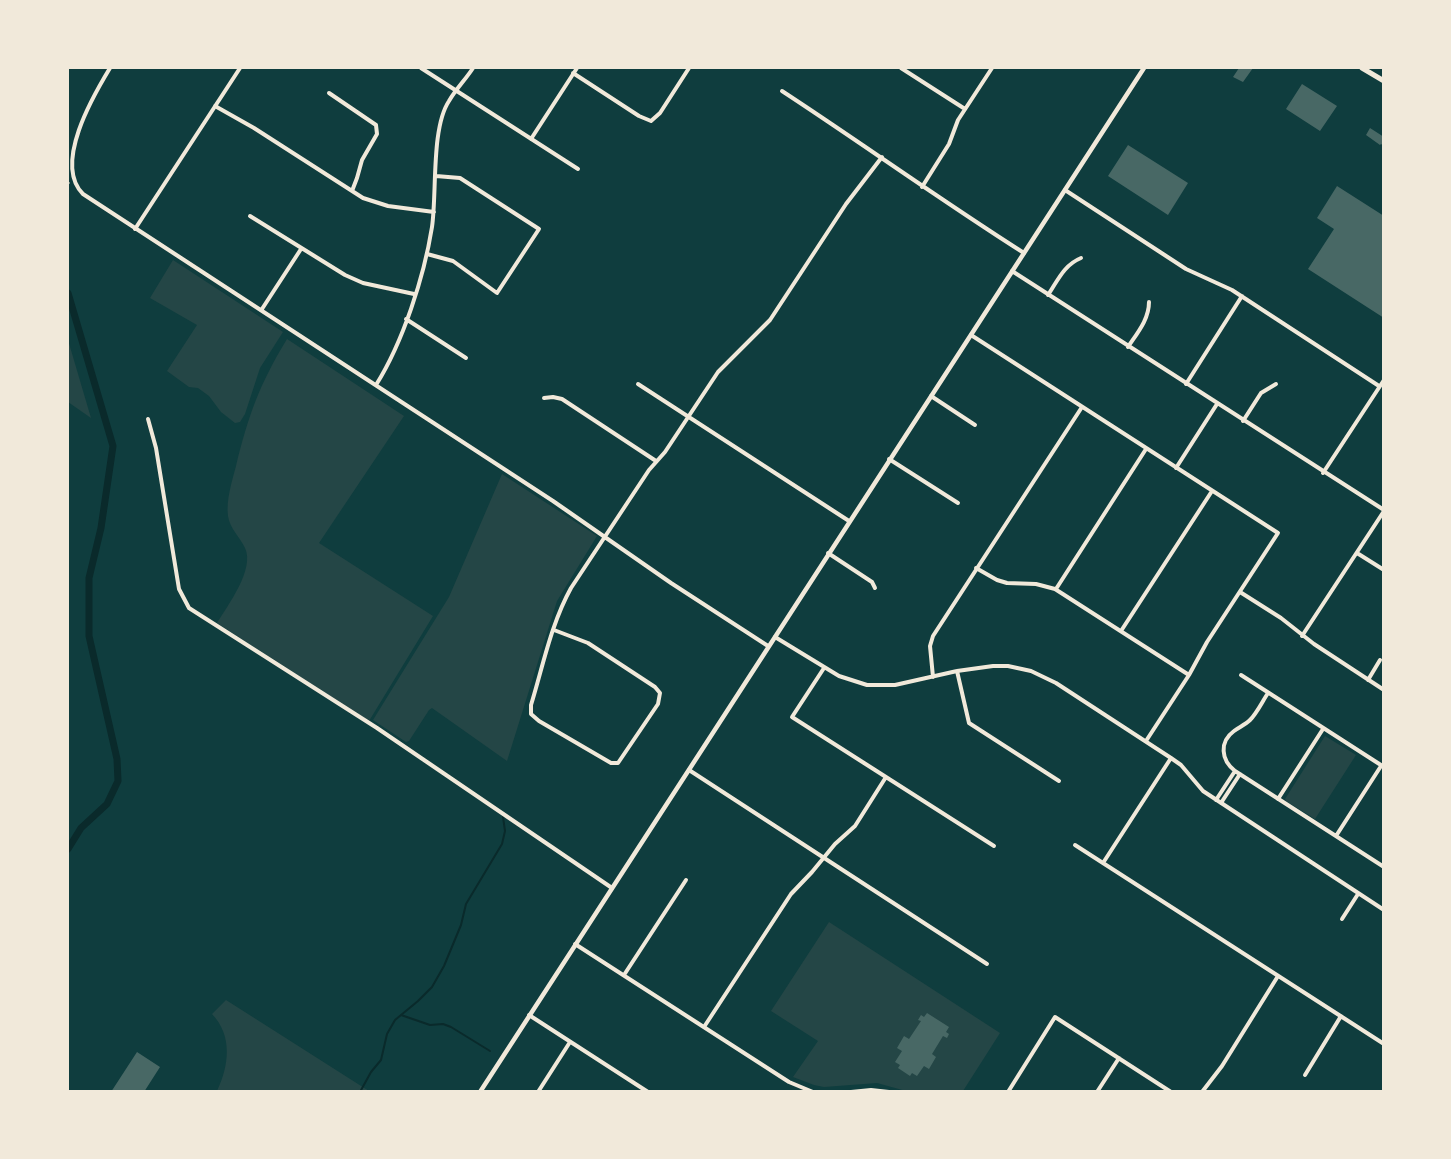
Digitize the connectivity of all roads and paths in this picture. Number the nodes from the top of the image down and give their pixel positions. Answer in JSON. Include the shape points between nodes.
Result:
{"nodes":[{"id":1,"x":110,"y":68,"type":"edge"},
{"id":2,"x":240,"y":68,"type":"edge"},
{"id":3,"x":421,"y":68,"type":"edge"},
{"id":4,"x":473,"y":68,"type":"edge"},
{"id":5,"x":577,"y":68,"type":"edge"},
{"id":6,"x":689,"y":68,"type":"edge"},
{"id":7,"x":901,"y":68,"type":"edge"},
{"id":8,"x":992,"y":68,"type":"edge"},
{"id":9,"x":1144,"y":68,"type":"edge"},
{"id":10,"x":1362,"y":68,"type":"edge"},
{"id":11,"x":573,"y":74,"type":"junction"},
{"id":12,"x":1383,"y":81,"type":"edge"},
{"id":13,"x":457,"y":91,"type":"junction"},
{"id":14,"x":782,"y":92,"type":"dead end"},
{"id":15,"x":329,"y":93,"type":"dead end"},
{"id":16,"x":214,"y":106,"type":"junction"},
{"id":17,"x":965,"y":109,"type":"junction"},
{"id":18,"x":531,"y":139,"type":"junction"},
{"id":19,"x":882,"y":157,"type":"junction"},
{"id":20,"x":578,"y":169,"type":"dead end"},
{"id":21,"x":436,"y":176,"type":"junction"},
{"id":22,"x":922,"y":187,"type":"junction"},
{"id":23,"x":352,"y":190,"type":"junction"},
{"id":24,"x":1065,"y":190,"type":"junction"},
{"id":25,"x":434,"y":212,"type":"junction"},
{"id":26,"x":250,"y":216,"type":"dead end"},
{"id":27,"x":135,"y":229,"type":"junction"},
{"id":28,"x":301,"y":249,"type":"junction"},
{"id":29,"x":1024,"y":253,"type":"junction"},
{"id":30,"x":427,"y":254,"type":"junction"},
{"id":31,"x":1082,"y":258,"type":"dead end"},
{"id":32,"x":1011,"y":271,"type":"junction"},
{"id":33,"x":414,"y":294,"type":"junction"},
{"id":34,"x":1048,"y":295,"type":"junction"},
{"id":35,"x":1242,"y":297,"type":"junction"},
{"id":36,"x":1149,"y":302,"type":"dead end"},
{"id":37,"x":262,"y":309,"type":"junction"},
{"id":38,"x":406,"y":319,"type":"junction"},
{"id":39,"x":970,"y":334,"type":"junction"},
{"id":40,"x":1128,"y":347,"type":"junction"},
{"id":41,"x":466,"y":358,"type":"dead end"},
{"id":42,"x":1383,"y":380,"type":"edge"},
{"id":43,"x":638,"y":384,"type":"dead end"},
{"id":44,"x":1186,"y":384,"type":"junction"},
{"id":45,"x":1276,"y":384,"type":"dead end"},
{"id":46,"x":376,"y":385,"type":"junction"},
{"id":47,"x":1379,"y":386,"type":"junction"},
{"id":48,"x":930,"y":396,"type":"junction"},
{"id":49,"x":544,"y":398,"type":"dead end"},
{"id":50,"x":1217,"y":404,"type":"junction"},
{"id":51,"x":1082,"y":407,"type":"junction"},
{"id":52,"x":688,"y":417,"type":"junction"},
{"id":53,"x":148,"y":419,"type":"dead end"},
{"id":54,"x":1243,"y":421,"type":"junction"},
{"id":55,"x":975,"y":425,"type":"dead end"},
{"id":56,"x":1146,"y":449,"type":"junction"},
{"id":57,"x":889,"y":459,"type":"junction"},
{"id":58,"x":656,"y":460,"type":"junction"},
{"id":59,"x":1176,"y":468,"type":"junction"},
{"id":60,"x":1323,"y":473,"type":"junction"},
{"id":61,"x":1212,"y":491,"type":"junction"},
{"id":62,"x":958,"y":503,"type":"dead end"},
{"id":63,"x":1383,"y":511,"type":"edge"},
{"id":64,"x":849,"y":521,"type":"junction"},
{"id":65,"x":605,"y":536,"type":"junction"},
{"id":66,"x":828,"y":553,"type":"junction"},
{"id":67,"x":1357,"y":553,"type":"junction"},
{"id":68,"x":976,"y":568,"type":"junction"},
{"id":69,"x":1383,"y":570,"type":"edge"},
{"id":70,"x":875,"y":588,"type":"dead end"},
{"id":71,"x":1056,"y":589,"type":"junction"},
{"id":72,"x":1240,"y":592,"type":"junction"},
{"id":73,"x":554,"y":630,"type":"junction"},
{"id":74,"x":1121,"y":631,"type":"junction"},
{"id":75,"x":774,"y":636,"type":"junction"},
{"id":76,"x":1302,"y":636,"type":"junction"},
{"id":77,"x":768,"y":646,"type":"junction"},
{"id":78,"x":1380,"y":660,"type":"dead end"},
{"id":79,"x":824,"y":668,"type":"junction"},
{"id":80,"x":957,"y":671,"type":"junction"},
{"id":81,"x":1189,"y":675,"type":"junction"},
{"id":82,"x":1241,"y":675,"type":"dead end"},
{"id":83,"x":933,"y":677,"type":"junction"},
{"id":84,"x":1368,"y":680,"type":"junction"},
{"id":85,"x":1383,"y":690,"type":"edge"},
{"id":86,"x":1268,"y":693,"type":"junction"},
{"id":87,"x":1323,"y":729,"type":"junction"},
{"id":88,"x":1146,"y":741,"type":"junction"},
{"id":89,"x":1172,"y":758,"type":"junction"},
{"id":90,"x":1382,"y":767,"type":"edge"},
{"id":91,"x":688,"y":769,"type":"junction"},
{"id":92,"x":1235,"y":771,"type":"junction"},
{"id":93,"x":1240,"y":774,"type":"junction"},
{"id":94,"x":886,"y":777,"type":"junction"},
{"id":95,"x":1059,"y":781,"type":"dead end"},
{"id":96,"x":1278,"y":799,"type":"junction"},
{"id":97,"x":1216,"y":800,"type":"junction"},
{"id":98,"x":1221,"y":803,"type":"junction"},
{"id":99,"x":1336,"y":836,"type":"junction"},
{"id":100,"x":1075,"y":845,"type":"dead end"},
{"id":101,"x":994,"y":846,"type":"dead end"},
{"id":102,"x":824,"y":858,"type":"junction"},
{"id":103,"x":1103,"y":863,"type":"junction"},
{"id":104,"x":1383,"y":867,"type":"edge"},
{"id":105,"x":686,"y":880,"type":"dead end"},
{"id":106,"x":612,"y":888,"type":"junction"},
{"id":107,"x":1359,"y":894,"type":"junction"},
{"id":108,"x":1383,"y":910,"type":"edge"},
{"id":109,"x":1342,"y":919,"type":"dead end"},
{"id":110,"x":575,"y":944,"type":"junction"},
{"id":111,"x":987,"y":964,"type":"dead end"},
{"id":112,"x":624,"y":975,"type":"junction"},
{"id":113,"x":1278,"y":976,"type":"junction"},
{"id":114,"x":529,"y":1015,"type":"junction"},
{"id":115,"x":1341,"y":1016,"type":"junction"},
{"id":116,"x":704,"y":1027,"type":"junction"},
{"id":117,"x":571,"y":1042,"type":"junction"},
{"id":118,"x":1383,"y":1044,"type":"edge"},
{"id":119,"x":1119,"y":1058,"type":"junction"},
{"id":120,"x":1305,"y":1075,"type":"dead end"},
{"id":121,"x":881,"y":1091,"type":"edge"},
{"id":122,"x":480,"y":1092,"type":"edge"},
{"id":123,"x":538,"y":1092,"type":"edge"},
{"id":124,"x":648,"y":1092,"type":"edge"},
{"id":125,"x":813,"y":1092,"type":"edge"},
{"id":126,"x":851,"y":1092,"type":"edge"},
{"id":127,"x":889,"y":1092,"type":"edge"},
{"id":128,"x":1008,"y":1092,"type":"edge"},
{"id":129,"x":1097,"y":1092,"type":"edge"},
{"id":130,"x":1171,"y":1092,"type":"edge"},
{"id":131,"x":1202,"y":1092,"type":"edge"}],
"edges":[{"from":1,"to":27,"type":"street","via":[[90,107],[72,166],[76,184],[87,197]]},
{"from":2,"to":16,"type":"street"},
{"from":3,"to":13,"type":"street"},
{"from":4,"to":13,"type":"street"},
{"from":5,"to":11,"type":"street"},
{"from":6,"to":11,"type":"street","via":[[651,122]]},
{"from":7,"to":17,"type":"street"},
{"from":8,"to":17,"type":"street"},
{"from":9,"to":24,"type":"street"},
{"from":10,"to":12,"type":"main road"},
{"from":11,"to":18,"type":"street"},
{"from":13,"to":18,"type":"street"},
{"from":13,"to":21,"type":"street","via":[[448,101],[440,126]]},
{"from":14,"to":19,"type":"street"},
{"from":15,"to":23,"type":"street","via":[[373,121],[377,130]]},
{"from":16,"to":23,"type":"street"},
{"from":16,"to":27,"type":"street"},
{"from":17,"to":22,"type":"street"},
{"from":18,"to":20,"type":"street"},
{"from":19,"to":22,"type":"street"},
{"from":19,"to":52,"type":"street","via":[[846,204],[770,320],[724,366]]},
{"from":21,"to":25,"type":"street"},
{"from":21,"to":30,"type":"street","via":[[460,178],[539,229],[497,293],[453,261]]},
{"from":22,"to":29,"type":"street"},
{"from":23,"to":25,"type":"street","via":[[388,206]]},
{"from":24,"to":29,"type":"street"},
{"from":24,"to":35,"type":"street","via":[[1186,269]]},
{"from":25,"to":30,"type":"street"},
{"from":26,"to":28,"type":"street"},
{"from":27,"to":37,"type":"street"},
{"from":28,"to":33,"type":"street","via":[[363,283]]},
{"from":28,"to":37,"type":"street"},
{"from":29,"to":32,"type":"street"},
{"from":30,"to":33,"type":"street"},
{"from":31,"to":34,"type":"street","via":[[1066,268]]},
{"from":32,"to":34,"type":"street"},
{"from":32,"to":39,"type":"street"},
{"from":33,"to":38,"type":"street"},
{"from":34,"to":40,"type":"street"},
{"from":35,"to":44,"type":"street"},
{"from":35,"to":47,"type":"street"},
{"from":36,"to":40,"type":"street","via":[[1145,321]]},
{"from":37,"to":46,"type":"street"},
{"from":38,"to":41,"type":"street"},
{"from":38,"to":46,"type":"street"},
{"from":39,"to":48,"type":"street"},
{"from":39,"to":51,"type":"street"},
{"from":40,"to":44,"type":"street"},
{"from":42,"to":47,"type":"street"},
{"from":43,"to":52,"type":"street"},
{"from":44,"to":50,"type":"street"},
{"from":45,"to":54,"type":"street","via":[[1261,393]]},
{"from":46,"to":65,"type":"street"},
{"from":47,"to":60,"type":"street"},
{"from":48,"to":55,"type":"street"},
{"from":48,"to":57,"type":"street"},
{"from":49,"to":58,"type":"street","via":[[562,399]]},
{"from":50,"to":54,"type":"street"},
{"from":50,"to":59,"type":"street"},
{"from":51,"to":56,"type":"street"},
{"from":51,"to":68,"type":"street"},
{"from":52,"to":58,"type":"street"},
{"from":52,"to":64,"type":"street"},
{"from":53,"to":106,"type":"street","via":[[179,589],[189,608],[377,728]]},
{"from":54,"to":60,"type":"street"},
{"from":56,"to":59,"type":"street"},
{"from":56,"to":71,"type":"street"},
{"from":57,"to":62,"type":"street"},
{"from":57,"to":64,"type":"street"},
{"from":58,"to":65,"type":"street"},
{"from":59,"to":61,"type":"street"},
{"from":60,"to":63,"type":"street"},
{"from":61,"to":72,"type":"street","via":[[1278,533]]},
{"from":61,"to":74,"type":"street"},
{"from":63,"to":67,"type":"street"},
{"from":64,"to":66,"type":"street"},
{"from":65,"to":73,"type":"street","via":[[567,596]]},
{"from":65,"to":77,"type":"street"},
{"from":66,"to":70,"type":"street","via":[[872,582]]},
{"from":66,"to":75,"type":"street"},
{"from":67,"to":69,"type":"street"},
{"from":67,"to":76,"type":"street"},
{"from":68,"to":71,"type":"street","via":[[1007,583]]},
{"from":68,"to":83,"type":"street","via":[[933,636]]},
{"from":71,"to":74,"type":"street"},
{"from":72,"to":76,"type":"street"},
{"from":72,"to":81,"type":"street"},
{"from":73,"to":73,"type":"street","via":[[588,643],[655,687],[660,696],[618,763],[531,714]]},
{"from":74,"to":81,"type":"street"},
{"from":75,"to":77,"type":"street"},
{"from":75,"to":79,"type":"street"},
{"from":76,"to":84,"type":"street"},
{"from":77,"to":91,"type":"street"},
{"from":78,"to":84,"type":"street"},
{"from":79,"to":83,"type":"street","via":[[874,686]]},
{"from":79,"to":94,"type":"street","via":[[792,717]]},
{"from":80,"to":83,"type":"street"},
{"from":80,"to":88,"type":"street","via":[[1000,666],[1031,671]]},
{"from":80,"to":95,"type":"street","via":[[969,723]]},
{"from":81,"to":88,"type":"street"},
{"from":82,"to":86,"type":"street"},
{"from":84,"to":85,"type":"street"},
{"from":86,"to":87,"type":"street"},
{"from":86,"to":92,"type":"street","via":[[1249,721],[1226,740],[1223,754]]},
{"from":87,"to":90,"type":"street"},
{"from":87,"to":96,"type":"street"},
{"from":88,"to":89,"type":"street"},
{"from":89,"to":97,"type":"street","via":[[1198,787]]},
{"from":89,"to":103,"type":"street"},
{"from":90,"to":99,"type":"street"},
{"from":91,"to":102,"type":"street"},
{"from":91,"to":106,"type":"street"},
{"from":92,"to":93,"type":"street"},
{"from":92,"to":97,"type":"street"},
{"from":93,"to":96,"type":"street"},
{"from":93,"to":98,"type":"street"},
{"from":94,"to":101,"type":"street"},
{"from":94,"to":102,"type":"street","via":[[855,826]]},
{"from":96,"to":99,"type":"street"},
{"from":97,"to":98,"type":"street"},
{"from":98,"to":107,"type":"street"},
{"from":99,"to":104,"type":"street"},
{"from":100,"to":103,"type":"street"},
{"from":102,"to":111,"type":"street"},
{"from":102,"to":116,"type":"street","via":[[791,894]]},
{"from":103,"to":113,"type":"street"},
{"from":105,"to":112,"type":"street"},
{"from":106,"to":110,"type":"street"},
{"from":107,"to":108,"type":"street"},
{"from":107,"to":109,"type":"street"},
{"from":110,"to":112,"type":"street"},
{"from":110,"to":114,"type":"street"},
{"from":112,"to":116,"type":"street"},
{"from":113,"to":115,"type":"street"},
{"from":113,"to":131,"type":"street"},
{"from":114,"to":117,"type":"street"},
{"from":114,"to":122,"type":"street"},
{"from":115,"to":118,"type":"street"},
{"from":115,"to":120,"type":"street"},
{"from":116,"to":125,"type":"street","via":[[789,1082]]},
{"from":117,"to":123,"type":"street"},
{"from":117,"to":124,"type":"street"},
{"from":119,"to":128,"type":"street","via":[[1055,1017]]},
{"from":119,"to":129,"type":"street"},
{"from":119,"to":130,"type":"street"},
{"from":121,"to":126,"type":"street"},
{"from":121,"to":127,"type":"street"}]}
